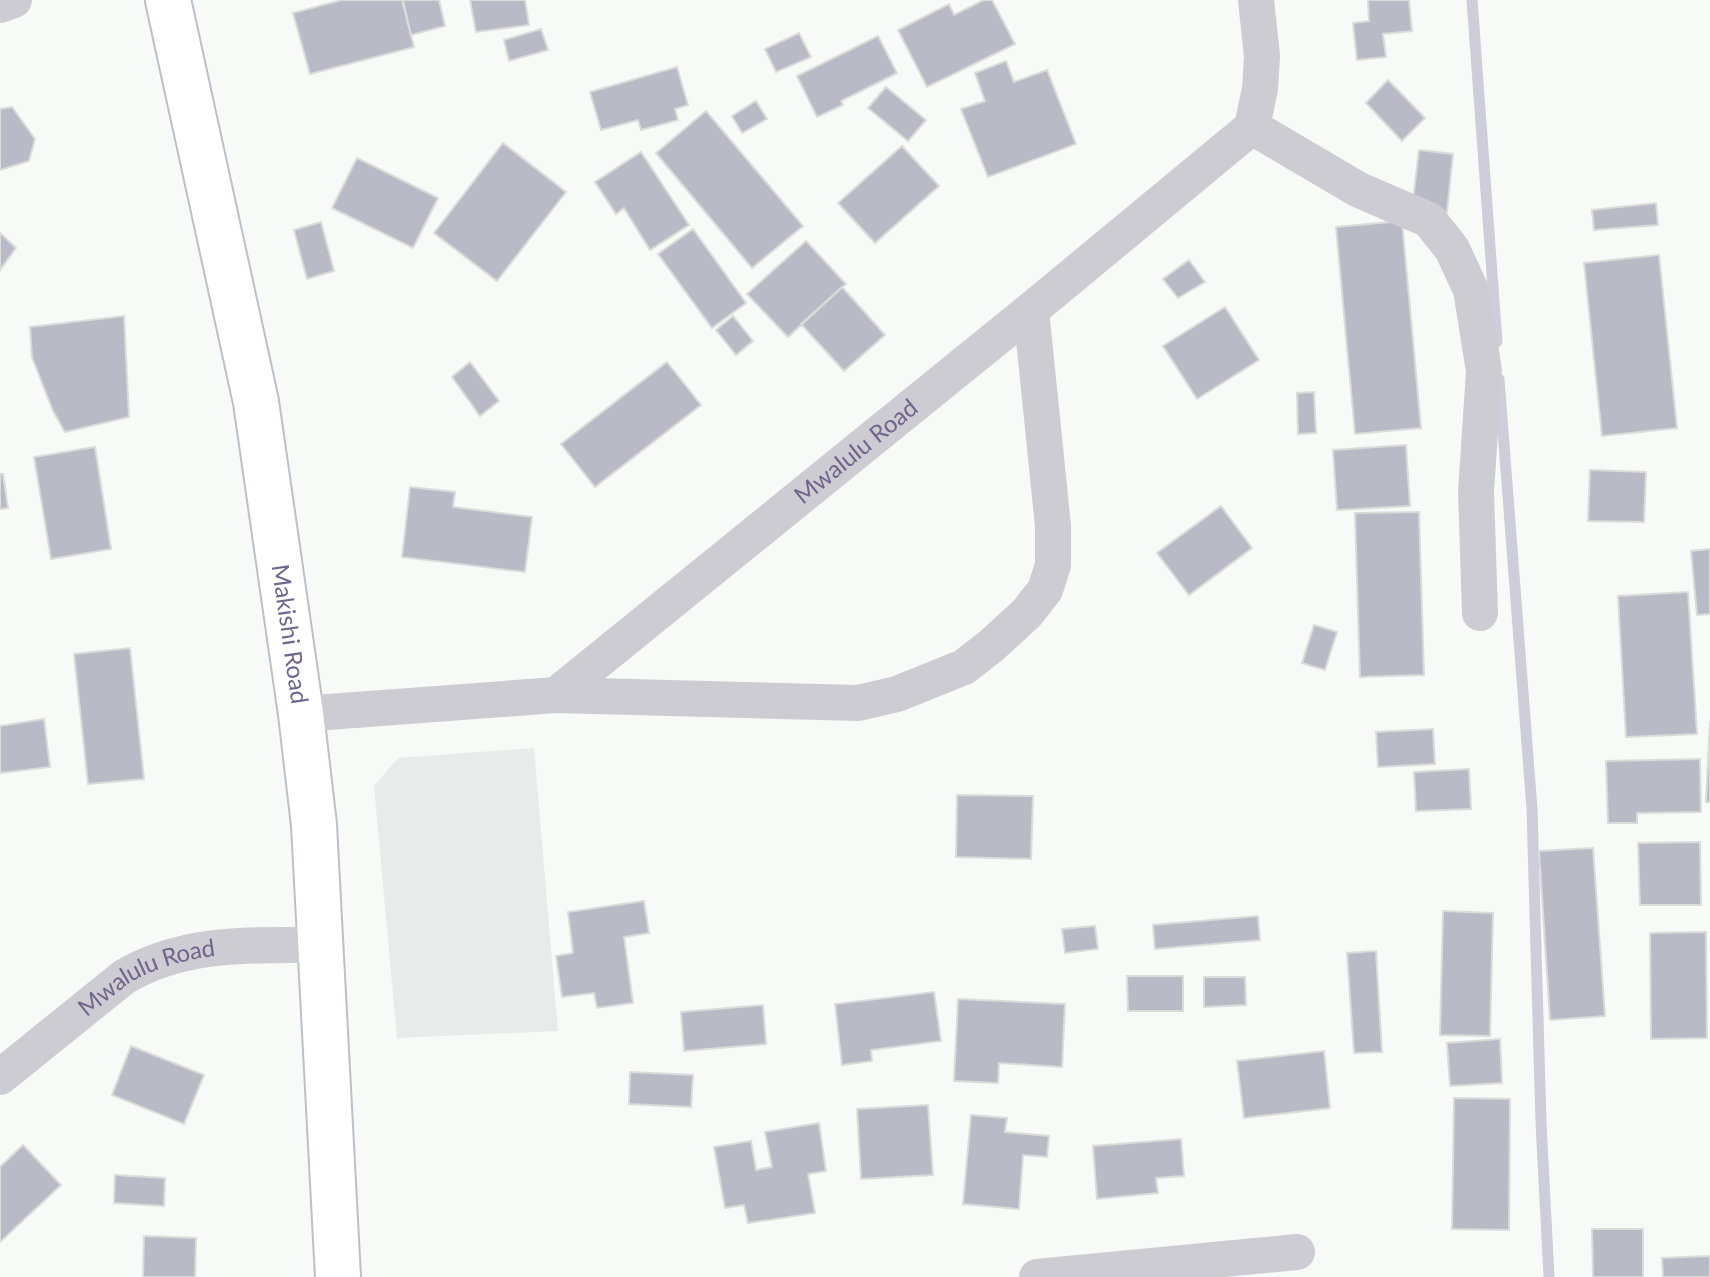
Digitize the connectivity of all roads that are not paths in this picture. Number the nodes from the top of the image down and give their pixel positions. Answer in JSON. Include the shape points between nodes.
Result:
{"nodes":[{"id":1,"x":14,"y":0,"type":"edge"},
{"id":2,"x":168,"y":0,"type":"edge"},
{"id":3,"x":1256,"y":0,"type":"edge"},
{"id":4,"x":0,"y":5,"type":"edge"},
{"id":5,"x":1252,"y":127,"type":"junction"},
{"id":6,"x":1031,"y":310,"type":"junction"},
{"id":7,"x":1480,"y":613,"type":"dead end"},
{"id":8,"x":556,"y":695,"type":"junction"},
{"id":9,"x":301,"y":714,"type":"junction"},
{"id":10,"x":320,"y":945,"type":"junction"},
{"id":11,"x":0,"y":1077,"type":"edge"},
{"id":12,"x":1297,"y":1252,"type":"dead end"},
{"id":13,"x":338,"y":1277,"type":"edge"},
{"id":14,"x":1037,"y":1277,"type":"edge"}],
"edges":[{"from":1,"to":4,"type":"street"},
{"from":2,"to":9,"type":"main road","name":"Makishi Road","via":[[256,402]]},
{"from":3,"to":5,"type":"street","via":[[1262,56]]},
{"from":5,"to":6,"type":"street","name":"Mwalulu Road"},
{"from":5,"to":7,"type":"street","via":[[1359,190],[1429,220],[1452,249],[1471,290],[1484,371],[1476,492]]},
{"from":6,"to":8,"type":"street","name":"Mwalulu Road"},
{"from":6,"to":8,"type":"street","via":[[1053,565],[1045,590],[991,646],[941,677],[858,703]]},
{"from":8,"to":9,"type":"street"},
{"from":9,"to":10,"type":"main road","name":"Makishi Road"},
{"from":10,"to":11,"type":"street","name":"Mwalulu Road","via":[[235,945],[164,957],[124,977]]},
{"from":10,"to":13,"type":"main road","name":"Makishi Road"},
{"from":12,"to":14,"type":"street"}]}
